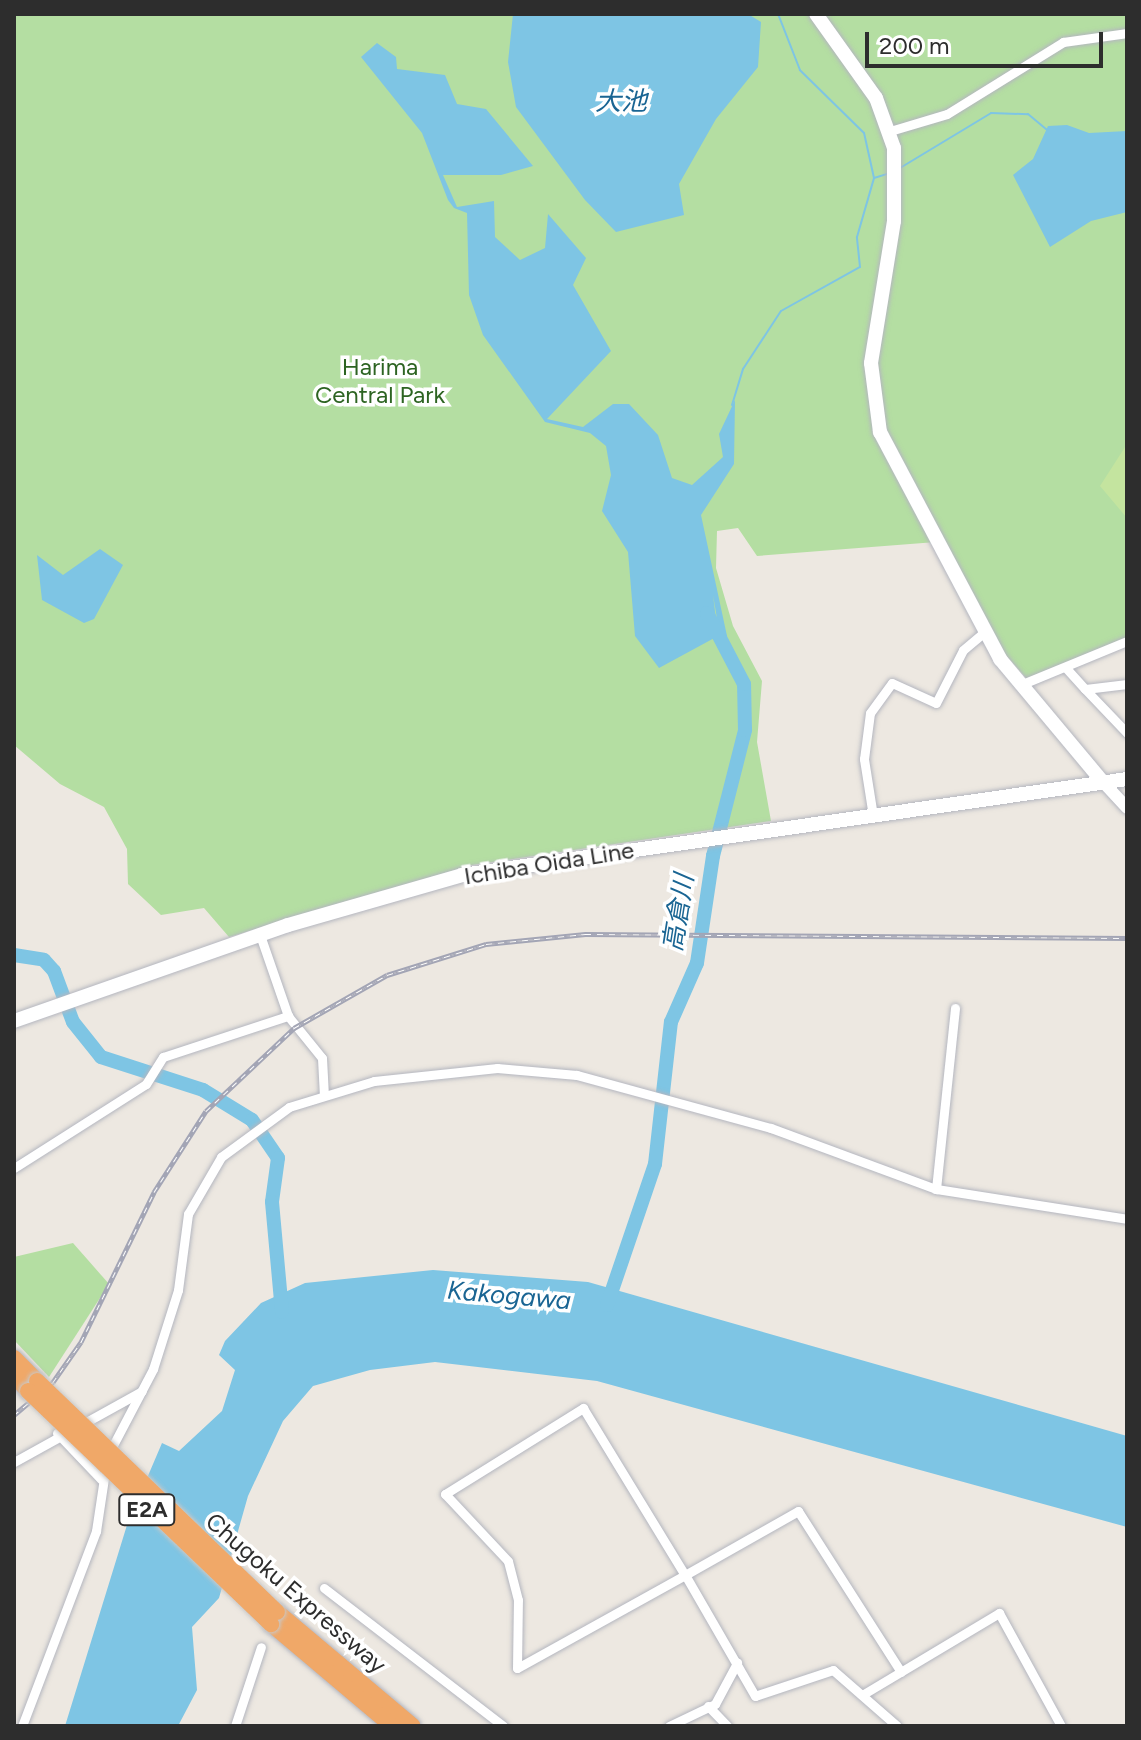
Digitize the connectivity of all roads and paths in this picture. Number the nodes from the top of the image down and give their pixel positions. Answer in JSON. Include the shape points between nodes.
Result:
{"nodes":[{"id":1,"x":816,"y":14,"type":"edge"},
{"id":2,"x":1127,"y":33,"type":"edge"},
{"id":3,"x":890,"y":131,"type":"junction"},
{"id":4,"x":983,"y":633,"type":"junction"},
{"id":5,"x":1127,"y":641,"type":"edge"},
{"id":6,"x":1066,"y":668,"type":"junction"},
{"id":7,"x":1127,"y":684,"type":"edge"},
{"id":8,"x":1019,"y":685,"type":"junction"},
{"id":9,"x":1085,"y":689,"type":"junction"},
{"id":10,"x":1127,"y":733,"type":"edge"},
{"id":11,"x":1127,"y":779,"type":"edge"},
{"id":12,"x":1103,"y":782,"type":"junction"},
{"id":13,"x":1127,"y":808,"type":"edge"},
{"id":14,"x":873,"y":816,"type":"junction"},
{"id":15,"x":260,"y":935,"type":"junction"},
{"id":16,"x":955,"y":1008,"type":"dead end"},
{"id":17,"x":288,"y":1016,"type":"junction"},
{"id":18,"x":14,"y":1021,"type":"edge"},
{"id":19,"x":324,"y":1094,"type":"junction"},
{"id":20,"x":14,"y":1168,"type":"edge"},
{"id":21,"x":936,"y":1189,"type":"junction"},
{"id":22,"x":1127,"y":1219,"type":"edge"},
{"id":23,"x":14,"y":1358,"type":"edge"},
{"id":24,"x":14,"y":1375,"type":"edge"},
{"id":25,"x":33,"y":1386,"type":"junction"},
{"id":26,"x":142,"y":1391,"type":"junction"},
{"id":27,"x":57,"y":1433,"type":"junction"},
{"id":28,"x":14,"y":1462,"type":"edge"},
{"id":29,"x":101,"y":1479,"type":"junction"},
{"id":30,"x":685,"y":1575,"type":"junction"},
{"id":31,"x":324,"y":1588,"type":"dead end"},
{"id":32,"x":274,"y":1618,"type":"junction"},
{"id":33,"x":261,"y":1647,"type":"dead end"},
{"id":34,"x":737,"y":1663,"type":"junction"},
{"id":35,"x":901,"y":1672,"type":"junction"},
{"id":36,"x":862,"y":1695,"type":"junction"},
{"id":37,"x":708,"y":1706,"type":"junction"},
{"id":38,"x":22,"y":1726,"type":"edge"},
{"id":39,"x":235,"y":1726,"type":"edge"},
{"id":40,"x":392,"y":1726,"type":"edge"},
{"id":41,"x":413,"y":1726,"type":"edge"},
{"id":42,"x":503,"y":1726,"type":"edge"},
{"id":43,"x":669,"y":1726,"type":"edge"},
{"id":44,"x":727,"y":1726,"type":"edge"},
{"id":45,"x":897,"y":1726,"type":"edge"},
{"id":46,"x":1061,"y":1726,"type":"edge"}],
"edges":[{"from":1,"to":3,"type":"main road","via":[[854,62]]},
{"from":2,"to":3,"type":"street","via":[[1063,42],[947,114]]},
{"from":3,"to":4,"type":"main road","via":[[897,190],[871,363],[873,410]]},
{"from":4,"to":8,"type":"main road"},
{"from":4,"to":14,"type":"street","via":[[963,650],[936,703],[892,683],[870,713],[864,759]]},
{"from":5,"to":6,"type":"street"},
{"from":6,"to":8,"type":"street"},
{"from":6,"to":9,"type":"street"},
{"from":7,"to":9,"type":"street"},
{"from":8,"to":12,"type":"main road"},
{"from":9,"to":10,"type":"street"},
{"from":11,"to":12,"type":"main road","name":"Ichiba Oida Line"},
{"from":12,"to":13,"type":"street"},
{"from":12,"to":14,"type":"main road","name":"Ichiba Oida Line"},
{"from":14,"to":15,"type":"main road","name":"Ichiba Oida Line","via":[[462,875]]},
{"from":15,"to":17,"type":"street"},
{"from":15,"to":18,"type":"main road","name":"Ichiba Oida Line"},
{"from":16,"to":21,"type":"street"},
{"from":17,"to":19,"type":"street","via":[[322,1058]]},
{"from":17,"to":20,"type":"street","via":[[157,1062],[149,1080]]},
{"from":19,"to":21,"type":"street","via":[[482,1069],[577,1075],[771,1128]]},
{"from":19,"to":26,"type":"street","via":[[261,1123],[221,1157],[188,1214],[169,1325]]},
{"from":21,"to":22,"type":"street"},
{"from":23,"to":25,"type":"highway","name":"Chugoku Expressway","number":"E2A"},
{"from":24,"to":25,"type":"highway","name":"Chugoku Expressway","number":"E2A"},
{"from":25,"to":32,"type":"highway","name":"Chugoku Expressway","number":"E2A","bridge":true},
{"from":26,"to":27,"type":"street"},
{"from":26,"to":29,"type":"street"},
{"from":27,"to":28,"type":"street"},
{"from":27,"to":29,"type":"street"},
{"from":29,"to":38,"type":"street","via":[[96,1531]]},
{"from":30,"to":30,"type":"street","via":[[517,1668],[518,1600],[508,1561],[445,1494],[583,1408]]},
{"from":30,"to":34,"type":"street"},
{"from":30,"to":35,"type":"street","via":[[798,1511]]},
{"from":31,"to":42,"type":"street"},
{"from":32,"to":40,"type":"highway","name":"Chugoku Expressway","number":"E2A"},
{"from":32,"to":41,"type":"highway","name":"Chugoku Expressway","number":"E2A"},
{"from":33,"to":39,"type":"street"},
{"from":34,"to":36,"type":"street","via":[[755,1696],[833,1670]]},
{"from":34,"to":37,"type":"street","via":[[724,1696]]},
{"from":35,"to":36,"type":"street"},
{"from":35,"to":46,"type":"street","via":[[999,1613]]},
{"from":36,"to":45,"type":"street"},
{"from":37,"to":43,"type":"street"},
{"from":37,"to":44,"type":"street"}]}
